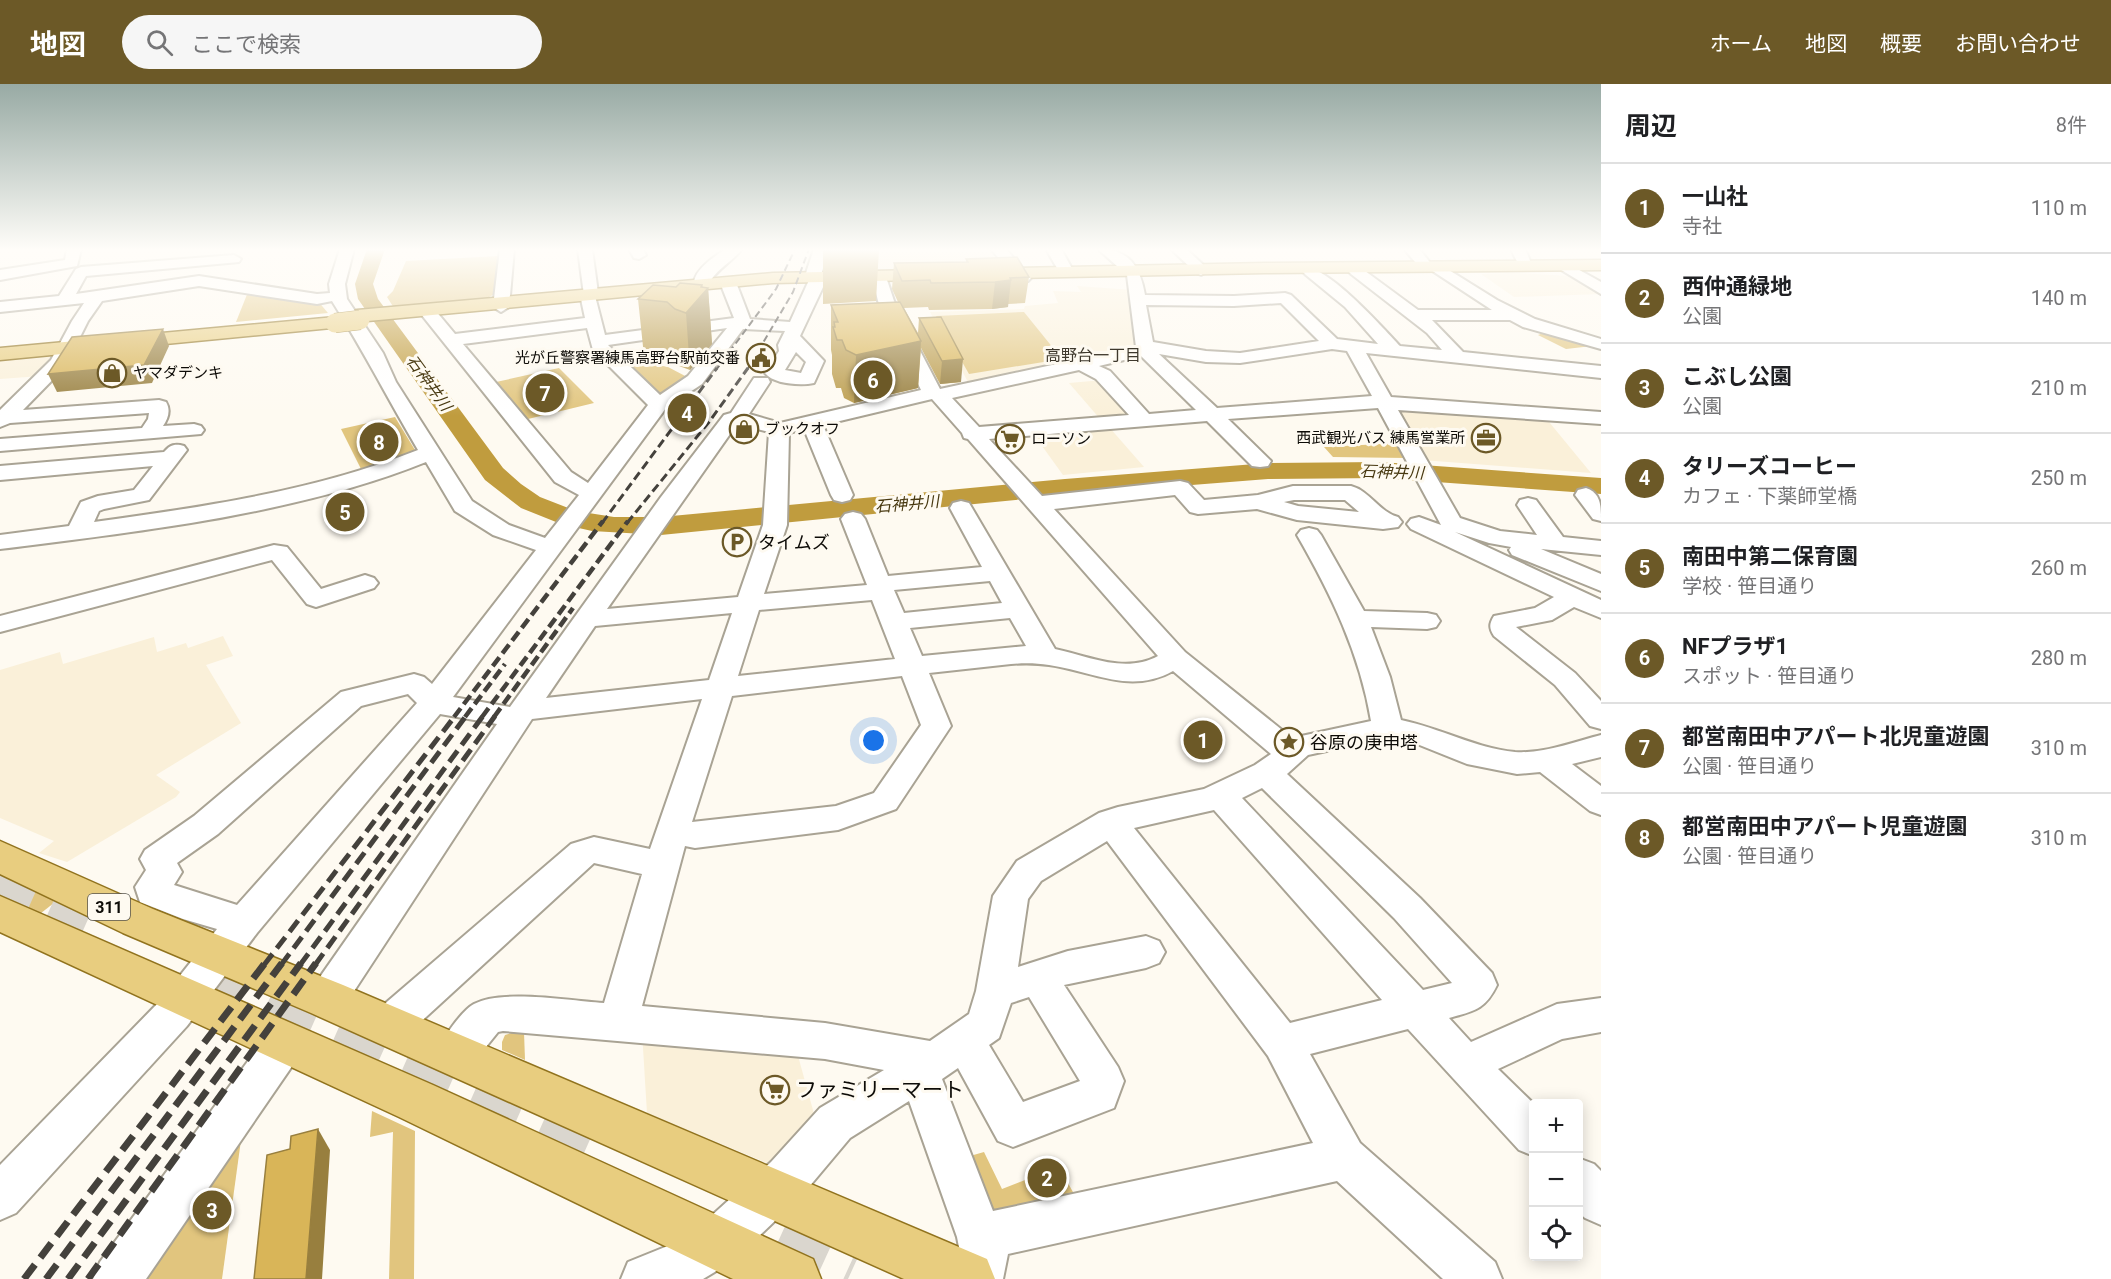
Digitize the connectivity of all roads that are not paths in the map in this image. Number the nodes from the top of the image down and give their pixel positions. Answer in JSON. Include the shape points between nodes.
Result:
{"nodes":[{"id":1,"x":24,"y":305,"type":"edge"},
{"id":2,"x":92,"y":305,"type":"edge"},
{"id":3,"x":319,"y":305,"type":"edge"},
{"id":4,"x":327,"y":305,"type":"edge"},
{"id":5,"x":353,"y":305,"type":"edge"},
{"id":6,"x":493,"y":305,"type":"edge"},
{"id":7,"x":495,"y":305,"type":"edge"},
{"id":8,"x":591,"y":305,"type":"edge"},
{"id":9,"x":737,"y":305,"type":"edge"},
{"id":10,"x":806,"y":305,"type":"edge"},
{"id":11,"x":888,"y":305,"type":"edge"},
{"id":12,"x":1140,"y":305,"type":"edge"},
{"id":13,"x":1291,"y":305,"type":"edge"},
{"id":14,"x":1352,"y":305,"type":"edge"},
{"id":15,"x":1402,"y":305,"type":"edge"},
{"id":16,"x":1495,"y":305,"type":"edge"},
{"id":17,"x":0,"y":307,"type":"edge"},
{"id":18,"x":330,"y":307,"type":"junction"},
{"id":19,"x":889,"y":308,"type":"junction"},
{"id":20,"x":868,"y":309,"type":"edge"},
{"id":21,"x":825,"y":311,"type":"dead end"},
{"id":22,"x":87,"y":312,"type":"junction"},
{"id":23,"x":401,"y":314,"type":"junction"},
{"id":24,"x":429,"y":314,"type":"junction"},
{"id":25,"x":1416,"y":315,"type":"junction"},
{"id":26,"x":1512,"y":315,"type":"junction"},
{"id":27,"x":1285,"y":317,"type":"dead end"},
{"id":28,"x":1305,"y":317,"type":"junction"},
{"id":29,"x":361,"y":318,"type":"junction"},
{"id":30,"x":0,"y":321,"type":"edge"},
{"id":31,"x":594,"y":322,"type":"junction"},
{"id":32,"x":741,"y":322,"type":"junction"},
{"id":33,"x":797,"y":325,"type":"junction"},
{"id":34,"x":449,"y":340,"type":"junction"},
{"id":35,"x":598,"y":341,"type":"junction"},
{"id":36,"x":1332,"y":344,"type":"junction"},
{"id":37,"x":1601,"y":344,"type":"edge"},
{"id":38,"x":1527,"y":345,"type":"dead end"},
{"id":39,"x":69,"y":346,"type":"junction"},
{"id":40,"x":1354,"y":347,"type":"junction"},
{"id":41,"x":1145,"y":348,"type":"junction"},
{"id":42,"x":0,"y":349,"type":"edge"},
{"id":43,"x":1396,"y":352,"type":"junction"},
{"id":44,"x":0,"y":354,"type":"edge"},
{"id":45,"x":810,"y":357,"type":"junction"},
{"id":46,"x":1459,"y":359,"type":"junction"},
{"id":47,"x":781,"y":361,"type":"junction"},
{"id":48,"x":1082,"y":364,"type":"junction"},
{"id":49,"x":1547,"y":367,"type":"junction"},
{"id":50,"x":1579,"y":370,"type":"junction"},
{"id":51,"x":1601,"y":372,"type":"edge"},
{"id":52,"x":807,"y":379,"type":"junction"},
{"id":53,"x":387,"y":382,"type":"junction"},
{"id":54,"x":761,"y":382,"type":"dead end"},
{"id":55,"x":36,"y":386,"type":"junction"},
{"id":56,"x":12,"y":388,"type":"dead end"},
{"id":57,"x":935,"y":394,"type":"junction"},
{"id":58,"x":1601,"y":394,"type":"edge"},
{"id":59,"x":833,"y":403,"type":"junction"},
{"id":60,"x":1386,"y":403,"type":"junction"},
{"id":61,"x":659,"y":404,"type":"junction"},
{"id":62,"x":740,"y":412,"type":"dead end"},
{"id":63,"x":1213,"y":415,"type":"junction"},
{"id":64,"x":1601,"y":418,"type":"edge"},
{"id":65,"x":2,"y":419,"type":"edge"},
{"id":66,"x":811,"y":421,"type":"junction"},
{"id":67,"x":1145,"y":421,"type":"junction"},
{"id":68,"x":779,"y":429,"type":"junction"},
{"id":69,"x":149,"y":433,"type":"junction"},
{"id":70,"x":971,"y":434,"type":"junction"},
{"id":71,"x":0,"y":445,"type":"edge"},
{"id":72,"x":430,"y":453,"type":"junction"},
{"id":73,"x":171,"y":458,"type":"junction"},
{"id":74,"x":1260,"y":461,"type":"dead end"},
{"id":75,"x":0,"y":473,"type":"edge"},
{"id":76,"x":842,"y":495,"type":"dead end"},
{"id":77,"x":1586,"y":495,"type":"dead end"},
{"id":78,"x":1029,"y":497,"type":"junction"},
{"id":79,"x":587,"y":498,"type":"junction"},
{"id":80,"x":1528,"y":505,"type":"dead end"},
{"id":81,"x":961,"y":508,"type":"dead end"},
{"id":82,"x":1601,"y":514,"type":"edge"},
{"id":83,"x":853,"y":519,"type":"dead end"},
{"id":84,"x":1451,"y":523,"type":"junction"},
{"id":85,"x":1419,"y":524,"type":"junction"},
{"id":86,"x":77,"y":532,"type":"junction"},
{"id":87,"x":1309,"y":535,"type":"dead end"},
{"id":88,"x":559,"y":536,"type":"junction"},
{"id":89,"x":1497,"y":538,"type":"junction"},
{"id":90,"x":0,"y":542,"type":"edge"},
{"id":91,"x":1556,"y":544,"type":"junction"},
{"id":92,"x":1601,"y":548,"type":"edge"},
{"id":93,"x":998,"y":573,"type":"junction"},
{"id":94,"x":365,"y":583,"type":"dead end"},
{"id":95,"x":1601,"y":583,"type":"edge"},
{"id":96,"x":881,"y":587,"type":"junction"},
{"id":97,"x":1573,"y":597,"type":"junction"},
{"id":98,"x":750,"y":604,"type":"junction"},
{"id":99,"x":1018,"y":609,"type":"junction"},
{"id":100,"x":1601,"y":610,"type":"edge"},
{"id":101,"x":586,"y":619,"type":"junction"},
{"id":102,"x":1354,"y":619,"type":"junction"},
{"id":103,"x":1427,"y":621,"type":"dead end"},
{"id":104,"x":894,"y":622,"type":"junction"},
{"id":105,"x":0,"y":624,"type":"edge"},
{"id":106,"x":1045,"y":656,"type":"junction"},
{"id":107,"x":1175,"y":658,"type":"junction"},
{"id":108,"x":912,"y":666,"type":"junction"},
{"id":109,"x":720,"y":687,"type":"junction"},
{"id":110,"x":433,"y":703,"type":"junction"},
{"id":111,"x":520,"y":714,"type":"junction"},
{"id":112,"x":1601,"y":719,"type":"edge"},
{"id":113,"x":1387,"y":728,"type":"junction"},
{"id":114,"x":1601,"y":746,"type":"edge"},
{"id":115,"x":1546,"y":760,"type":"junction"},
{"id":116,"x":1278,"y":763,"type":"junction"},
{"id":117,"x":1221,"y":796,"type":"junction"},
{"id":118,"x":1601,"y":803,"type":"edge"},
{"id":119,"x":1111,"y":822,"type":"junction"},
{"id":120,"x":672,"y":831,"type":"junction"},
{"id":121,"x":0,"y":856,"type":"edge"},
{"id":122,"x":663,"y":865,"type":"junction"},
{"id":123,"x":0,"y":913,"type":"edge"},
{"id":124,"x":232,"y":938,"type":"junction"},
{"id":125,"x":1146,"y":952,"type":"dead end"},
{"id":126,"x":1038,"y":978,"type":"junction"},
{"id":127,"x":995,"y":991,"type":"junction"},
{"id":128,"x":186,"y":998,"type":"junction"},
{"id":129,"x":327,"y":999,"type":"junction"},
{"id":130,"x":1415,"y":1010,"type":"junction"},
{"id":131,"x":1601,"y":1016,"type":"edge"},
{"id":132,"x":618,"y":1022,"type":"junction"},
{"id":133,"x":388,"y":1026,"type":"junction"},
{"id":134,"x":285,"y":1043,"type":"junction"},
{"id":135,"x":1282,"y":1043,"type":"junction"},
{"id":136,"x":455,"y":1055,"type":"junction"},
{"id":137,"x":940,"y":1058,"type":"junction"},
{"id":138,"x":1464,"y":1064,"type":"junction"},
{"id":139,"x":1529,"y":1131,"type":"edge"},
{"id":140,"x":1344,"y":1158,"type":"junction"},
{"id":141,"x":1583,"y":1185,"type":"edge"},
{"id":142,"x":772,"y":1193,"type":"junction"},
{"id":143,"x":0,"y":1197,"type":"edge"},
{"id":144,"x":1601,"y":1202,"type":"edge"},
{"id":145,"x":716,"y":1244,"type":"junction"},
{"id":146,"x":976,"y":1265,"type":"edge"},
{"id":147,"x":117,"y":1279,"type":"edge"},
{"id":148,"x":645,"y":1279,"type":"edge"},
{"id":149,"x":793,"y":1279,"type":"tunnel mouth"},
{"id":150,"x":1478,"y":1279,"type":"edge"}],
"edges":[{"from":1,"to":17,"type":"street"},
{"from":2,"to":22,"type":"street"},
{"from":3,"to":18,"type":"street"},
{"from":4,"to":18,"type":"street"},
{"from":5,"to":29,"type":"street"},
{"from":6,"to":23,"type":"main road"},
{"from":7,"to":24,"type":"main road"},
{"from":8,"to":31,"type":"street"},
{"from":9,"to":32,"type":"street"},
{"from":10,"to":33,"type":"street"},
{"from":11,"to":19,"type":"street"},
{"from":12,"to":41,"type":"street"},
{"from":13,"to":28,"type":"street"},
{"from":14,"to":43,"type":"street"},
{"from":15,"to":25,"type":"street"},
{"from":16,"to":26,"type":"street"},
{"from":18,"to":29,"type":"main road","bridge":true},
{"from":18,"to":39,"type":"main road"},
{"from":18,"to":53,"type":"street","via":[[374,371]]},
{"from":18,"to":53,"type":"street","via":[[374,353]]},
{"from":19,"to":20,"type":"street"},
{"from":19,"to":57,"type":"street"},
{"from":21,"to":33,"type":"street"},
{"from":22,"to":30,"type":"street"},
{"from":22,"to":39,"type":"street"},
{"from":23,"to":24,"type":"main road"},
{"from":23,"to":29,"type":"main road"},
{"from":24,"to":34,"type":"street"},
{"from":25,"to":26,"type":"street"},
{"from":25,"to":46,"type":"street"},
{"from":26,"to":37,"type":"street"},
{"from":27,"to":28,"type":"street"},
{"from":28,"to":36,"type":"street"},
{"from":29,"to":53,"type":"street","via":[[398,372]]},
{"from":31,"to":34,"type":"street"},
{"from":31,"to":35,"type":"street"},
{"from":32,"to":33,"type":"street"},
{"from":32,"to":35,"type":"street"},
{"from":32,"to":61,"type":"street","via":[[695,380]]},
{"from":33,"to":45,"type":"street"},
{"from":33,"to":47,"type":"street"},
{"from":34,"to":79,"type":"street","via":[[563,477],[584,489]]},
{"from":35,"to":61,"type":"street","via":[[602,350]]},
{"from":36,"to":40,"type":"street"},
{"from":36,"to":41,"type":"street","via":[[1240,358]]},
{"from":38,"to":49,"type":"street"},
{"from":39,"to":42,"type":"main road"},
{"from":39,"to":44,"type":"main road"},
{"from":39,"to":55,"type":"street","via":[[59,363]]},
{"from":40,"to":43,"type":"street"},
{"from":40,"to":60,"type":"street"},
{"from":41,"to":48,"type":"street"},
{"from":41,"to":63,"type":"street"},
{"from":43,"to":46,"type":"street"},
{"from":45,"to":47,"type":"street"},
{"from":45,"to":52,"type":"street","via":[[816,363]]},
{"from":46,"to":49,"type":"street"},
{"from":47,"to":52,"type":"street","via":[[774,375]]},
{"from":48,"to":57,"type":"street"},
{"from":48,"to":67,"type":"street","via":[[1102,375]]},
{"from":49,"to":50,"type":"street"},
{"from":50,"to":51,"type":"street"},
{"from":50,"to":58,"type":"street"},
{"from":52,"to":59,"type":"street"},
{"from":53,"to":72,"type":"street"},
{"from":54,"to":62,"type":"street"},
{"from":55,"to":56,"type":"street"},
{"from":55,"to":65,"type":"street"},
{"from":57,"to":59,"type":"street"},
{"from":57,"to":70,"type":"street"},
{"from":59,"to":66,"type":"street"},
{"from":60,"to":63,"type":"street"},
{"from":60,"to":64,"type":"street"},
{"from":60,"to":84,"type":"street"},
{"from":61,"to":79,"type":"street"},
{"from":63,"to":67,"type":"street"},
{"from":63,"to":74,"type":"street"},
{"from":65,"to":69,"type":"street","via":[[159,406],[158,419]]},
{"from":66,"to":68,"type":"street"},
{"from":66,"to":76,"type":"street"},
{"from":67,"to":70,"type":"street"},
{"from":68,"to":98,"type":"street","via":[[776,514]]},
{"from":68,"to":101,"type":"street","via":[[741,418],[731,419]]},
{"from":69,"to":71,"type":"street"},
{"from":69,"to":73,"type":"street","via":[[194,430]]},
{"from":70,"to":78,"type":"street"},
{"from":72,"to":86,"type":"street","via":[[384,472],[278,499]]},
{"from":72,"to":88,"type":"street","via":[[463,506],[473,514],[501,530]]},
{"from":73,"to":75,"type":"street"},
{"from":73,"to":86,"type":"street","via":[[139,497],[98,503],[87,509]]},
{"from":77,"to":82,"type":"street"},
{"from":78,"to":85,"type":"street","via":[[1180,488],[1198,507],[1259,502],[1297,513]]},
{"from":78,"to":107,"type":"street"},
{"from":79,"to":88,"type":"street"},
{"from":80,"to":91,"type":"street"},
{"from":81,"to":93,"type":"street"},
{"from":83,"to":96,"type":"street"},
{"from":84,"to":85,"type":"street"},
{"from":84,"to":89,"type":"street"},
{"from":85,"to":97,"type":"street"},
{"from":86,"to":90,"type":"street"},
{"from":87,"to":102,"type":"street"},
{"from":88,"to":110,"type":"street"},
{"from":89,"to":91,"type":"street"},
{"from":89,"to":95,"type":"street"},
{"from":91,"to":92,"type":"street"},
{"from":93,"to":96,"type":"street"},
{"from":93,"to":99,"type":"street"},
{"from":94,"to":105,"type":"street","via":[[316,599],[274,552]]},
{"from":96,"to":98,"type":"street"},
{"from":96,"to":104,"type":"street"},
{"from":97,"to":100,"type":"street"},
{"from":97,"to":112,"type":"street","via":[[1543,614],[1503,622],[1503,630],[1564,679]]},
{"from":98,"to":101,"type":"street"},
{"from":98,"to":109,"type":"street"},
{"from":99,"to":104,"type":"street"},
{"from":99,"to":106,"type":"street"},
{"from":101,"to":111,"type":"street"},
{"from":102,"to":103,"type":"street"},
{"from":102,"to":113,"type":"street","via":[[1383,697]]},
{"from":104,"to":108,"type":"street"},
{"from":106,"to":107,"type":"street","via":[[1116,674],[1155,669]]},
{"from":106,"to":108,"type":"street","via":[[1011,655]]},
{"from":107,"to":116,"type":"street"},
{"from":108,"to":109,"type":"street"},
{"from":108,"to":120,"type":"street","via":[[936,726],[885,801],[838,818],[695,835]]},
{"from":109,"to":111,"type":"street"},
{"from":109,"to":120,"type":"street"},
{"from":110,"to":111,"type":"street"},
{"from":110,"to":124,"type":"street"},
{"from":110,"to":124,"type":"street","via":[[414,683],[355,697],[206,825],[160,855],[158,862],[165,872],[153,892],[196,909]]},
{"from":111,"to":129,"type":"street"},
{"from":113,"to":115,"type":"street","via":[[1424,735],[1498,761]]},
{"from":113,"to":116,"type":"street","via":[[1298,747]]},
{"from":114,"to":115,"type":"street"},
{"from":115,"to":118,"type":"street"},
{"from":116,"to":117,"type":"street"},
{"from":116,"to":130,"type":"street","via":[[1478,985],[1468,996]]},
{"from":117,"to":119,"type":"street"},
{"from":117,"to":130,"type":"street"},
{"from":119,"to":127,"type":"street","via":[[1029,870],[1011,896]]},
{"from":119,"to":135,"type":"street"},
{"from":120,"to":122,"type":"street"},
{"from":121,"to":124,"type":"main road","number":"311","via":[[138,921]]},
{"from":122,"to":132,"type":"street"},
{"from":122,"to":133,"type":"street","via":[[594,850],[582,853]]},
{"from":123,"to":128,"type":"main road"},
{"from":124,"to":128,"type":"street"},
{"from":124,"to":129,"type":"main road","number":"311"},
{"from":125,"to":126,"type":"street","via":[[1068,967]]},
{"from":126,"to":127,"type":"street"},
{"from":126,"to":137,"type":"street","via":[[1103,1081],[1099,1094],[1013,1126]]},
{"from":127,"to":137,"type":"street","via":[[985,1025]]},
{"from":128,"to":134,"type":"main road"},
{"from":128,"to":143,"type":"street"},
{"from":129,"to":133,"type":"main road"},
{"from":130,"to":135,"type":"street"},
{"from":130,"to":138,"type":"street"},
{"from":131,"to":138,"type":"street","via":[[1557,1022]]},
{"from":132,"to":136,"type":"street","via":[[502,1014],[486,1017]]},
{"from":132,"to":137,"type":"street","via":[[825,1041]]},
{"from":133,"to":136,"type":"main road"},
{"from":134,"to":145,"type":"main road"},
{"from":134,"to":147,"type":"street"},
{"from":135,"to":140,"type":"street"},
{"from":136,"to":142,"type":"main road"},
{"from":137,"to":142,"type":"street","via":[[835,1123]]},
{"from":137,"to":146,"type":"street"},
{"from":138,"to":139,"type":"street"},
{"from":140,"to":146,"type":"street"},
{"from":140,"to":150,"type":"street"},
{"from":141,"to":144,"type":"street"},
{"from":142,"to":145,"type":"street"},
{"from":142,"to":146,"type":"main road"},
{"from":145,"to":148,"type":"street","via":[[696,1258]]},
{"from":145,"to":149,"type":"main road"}]}
